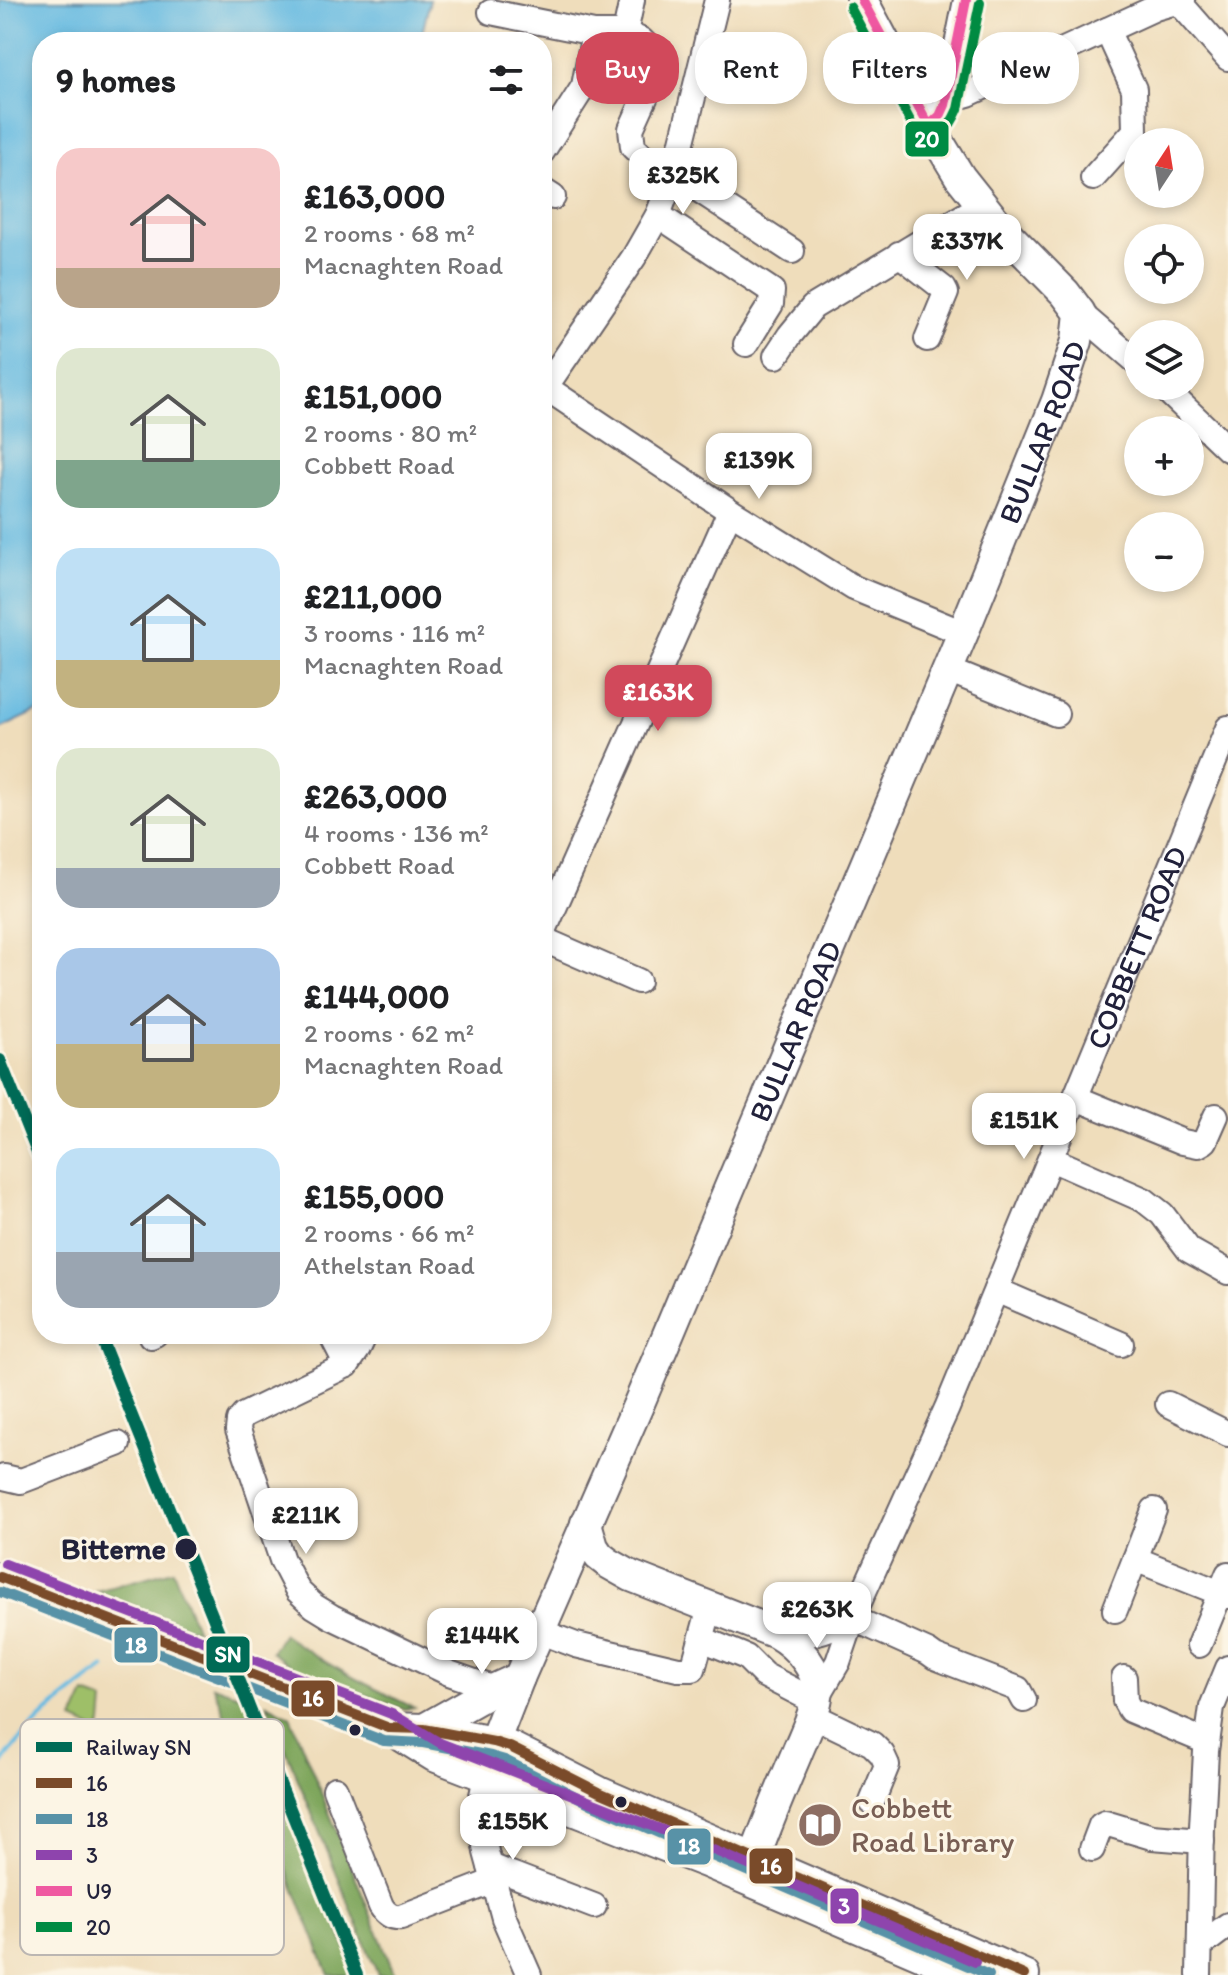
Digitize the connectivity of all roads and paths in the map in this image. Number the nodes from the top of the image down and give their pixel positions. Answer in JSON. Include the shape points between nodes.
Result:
{"nodes":[{"id":1,"x":632,"y":0,"type":"edge"},
{"id":2,"x":717,"y":0,"type":"edge"},
{"id":3,"x":862,"y":0,"type":"edge"},
{"id":4,"x":966,"y":0,"type":"edge"},
{"id":5,"x":1181,"y":1,"type":"edge"},
{"id":6,"x":491,"y":12,"type":"dead end"},
{"id":7,"x":1107,"y":30,"type":"junction"},
{"id":8,"x":589,"y":32,"type":"edge"},
{"id":9,"x":625,"y":32,"type":"edge"},
{"id":10,"x":956,"y":52,"type":"edge"},
{"id":11,"x":1228,"y":58,"type":"edge"},
{"id":12,"x":956,"y":95,"type":"edge"},
{"id":13,"x":576,"y":99,"type":"edge"},
{"id":14,"x":642,"y":104,"type":"edge"},
{"id":15,"x":944,"y":104,"type":"edge"},
{"id":16,"x":929,"y":126,"type":"junction"},
{"id":17,"x":552,"y":136,"type":"edge"},
{"id":18,"x":674,"y":173,"type":"junction"},
{"id":19,"x":1093,"y":178,"type":"dead end"},
{"id":20,"x":982,"y":205,"type":"junction"},
{"id":21,"x":658,"y":215,"type":"junction"},
{"id":22,"x":792,"y":251,"type":"dead end"},
{"id":23,"x":899,"y":254,"type":"junction"},
{"id":24,"x":1080,"y":313,"type":"junction"},
{"id":25,"x":927,"y":339,"type":"dead end"},
{"id":26,"x":746,"y":344,"type":"dead end"},
{"id":27,"x":1124,"y":351,"type":"edge"},
{"id":28,"x":776,"y":356,"type":"dead end"},
{"id":29,"x":552,"y":378,"type":"edge"},
{"id":30,"x":552,"y":395,"type":"edge"},
{"id":31,"x":1177,"y":400,"type":"edge"},
{"id":32,"x":1228,"y":449,"type":"edge"},
{"id":33,"x":730,"y":511,"type":"junction"},
{"id":34,"x":963,"y":633,"type":"junction"},
{"id":35,"x":948,"y":670,"type":"junction"},
{"id":36,"x":1056,"y":714,"type":"dead end"},
{"id":37,"x":1228,"y":728,"type":"edge"},
{"id":38,"x":552,"y":914,"type":"edge"},
{"id":39,"x":552,"y":942,"type":"edge"},
{"id":40,"x":638,"y":981,"type":"dead end"},
{"id":41,"x":1076,"y":1098,"type":"junction"},
{"id":42,"x":1216,"y":1116,"type":"dead end"},
{"id":43,"x":1051,"y":1159,"type":"junction"},
{"id":44,"x":1228,"y":1272,"type":"edge"},
{"id":45,"x":996,"y":1290,"type":"junction"},
{"id":46,"x":336,"y":1344,"type":"edge"},
{"id":47,"x":360,"y":1344,"type":"edge"},
{"id":48,"x":1121,"y":1344,"type":"dead end"},
{"id":49,"x":347,"y":1365,"type":"junction"},
{"id":50,"x":1168,"y":1404,"type":"dead end"},
{"id":51,"x":1228,"y":1434,"type":"edge"},
{"id":52,"x":118,"y":1444,"type":"dead end"},
{"id":53,"x":1,"y":1474,"type":"edge"},
{"id":54,"x":1154,"y":1510,"type":"dead end"},
{"id":55,"x":586,"y":1523,"type":"junction"},
{"id":56,"x":1135,"y":1559,"type":"junction"},
{"id":57,"x":631,"y":1576,"type":"junction"},
{"id":58,"x":0,"y":1577,"type":"edge"},
{"id":59,"x":557,"y":1588,"type":"junction"},
{"id":60,"x":1225,"y":1588,"type":"edge"},
{"id":61,"x":710,"y":1607,"type":"junction"},
{"id":62,"x":1115,"y":1610,"type":"dead end"},
{"id":63,"x":852,"y":1618,"type":"junction"},
{"id":64,"x":539,"y":1631,"type":"junction"},
{"id":65,"x":776,"y":1633,"type":"junction"},
{"id":66,"x":702,"y":1639,"type":"junction"},
{"id":67,"x":1199,"y":1645,"type":"dead end"},
{"id":68,"x":1228,"y":1668,"type":"edge"},
{"id":69,"x":449,"y":1673,"type":"junction"},
{"id":70,"x":1124,"y":1678,"type":"dead end"},
{"id":71,"x":507,"y":1683,"type":"junction"},
{"id":72,"x":1024,"y":1700,"type":"dead end"},
{"id":73,"x":815,"y":1704,"type":"junction"},
{"id":74,"x":467,"y":1706,"type":"junction"},
{"id":75,"x":389,"y":1728,"type":"junction"},
{"id":76,"x":424,"y":1729,"type":"junction"},
{"id":77,"x":494,"y":1742,"type":"junction"},
{"id":78,"x":1207,"y":1742,"type":"junction"},
{"id":79,"x":486,"y":1777,"type":"junction"},
{"id":80,"x":335,"y":1789,"type":"dead end"},
{"id":81,"x":872,"y":1802,"type":"dead end"},
{"id":82,"x":1202,"y":1841,"type":"junction"},
{"id":83,"x":1092,"y":1849,"type":"dead end"},
{"id":84,"x":742,"y":1866,"type":"junction"},
{"id":85,"x":492,"y":1874,"type":"junction"},
{"id":86,"x":594,"y":1906,"type":"dead end"},
{"id":87,"x":1228,"y":1925,"type":"edge"},
{"id":88,"x":1200,"y":1946,"type":"junction"},
{"id":89,"x":529,"y":1975,"type":"edge"},
{"id":90,"x":969,"y":1975,"type":"edge"},
{"id":91,"x":1024,"y":1975,"type":"edge"},
{"id":92,"x":1199,"y":1975,"type":"edge"}],
"edges":[{"from":1,"to":9,"type":"street"},
{"from":2,"to":18,"type":"street"},
{"from":3,"to":16,"type":"main road"},
{"from":4,"to":10,"type":"street"},
{"from":5,"to":7,"type":"street"},
{"from":5,"to":11,"type":"street"},
{"from":6,"to":8,"type":"street"},
{"from":7,"to":12,"type":"street"},
{"from":7,"to":19,"type":"street","via":[[1134,89],[1135,131]]},
{"from":13,"to":17,"type":"street"},
{"from":14,"to":18,"type":"street","via":[[631,129],[633,147]]},
{"from":15,"to":16,"type":"street"},
{"from":16,"to":20,"type":"main road"},
{"from":18,"to":21,"type":"street"},
{"from":18,"to":22,"type":"street"},
{"from":20,"to":23,"type":"street"},
{"from":20,"to":24,"type":"main road"},
{"from":21,"to":26,"type":"street","via":[[772,291],[771,304]]},
{"from":21,"to":29,"type":"street"},
{"from":23,"to":25,"type":"street","via":[[946,293]]},
{"from":23,"to":28,"type":"street","via":[[813,307]]},
{"from":24,"to":27,"type":"street"},
{"from":24,"to":34,"type":"main road","name":"BULLAR ROAD","via":[[1077,341],[1057,401]]},
{"from":30,"to":33,"type":"street"},
{"from":31,"to":32,"type":"street"},
{"from":33,"to":34,"type":"street","via":[[854,588]]},
{"from":33,"to":38,"type":"street"},
{"from":34,"to":35,"type":"main road","name":"BULLAR ROAD"},
{"from":35,"to":36,"type":"street"},
{"from":35,"to":55,"type":"main road","name":"BULLAR ROAD"},
{"from":37,"to":41,"type":"street","name":"COBBETT ROAD"},
{"from":39,"to":40,"type":"street"},
{"from":41,"to":42,"type":"street","via":[[1198,1145]]},
{"from":41,"to":43,"type":"street","name":"COBBETT ROAD"},
{"from":43,"to":44,"type":"street","via":[[1144,1200],[1162,1214],[1189,1250]]},
{"from":43,"to":45,"type":"street","name":"COBBETT ROAD"},
{"from":45,"to":48,"type":"street"},
{"from":45,"to":63,"type":"street","name":"COBBETT ROAD"},
{"from":46,"to":49,"type":"street"},
{"from":47,"to":49,"type":"street"},
{"from":49,"to":69,"type":"street","via":[[244,1415],[238,1430],[282,1560],[298,1591],[332,1617]]},
{"from":50,"to":51,"type":"street"},
{"from":52,"to":53,"type":"street","via":[[21,1481]]},
{"from":54,"to":56,"type":"street"},
{"from":55,"to":57,"type":"main road","via":[[599,1556]]},
{"from":55,"to":59,"type":"main road","name":"BULLAR ROAD"},
{"from":56,"to":60,"type":"street"},
{"from":56,"to":62,"type":"street"},
{"from":57,"to":59,"type":"main road","via":[[602,1575]]},
{"from":57,"to":61,"type":"main road"},
{"from":58,"to":75,"type":"main road"},
{"from":59,"to":64,"type":"main road","name":"BULLAR ROAD"},
{"from":60,"to":67,"type":"street"},
{"from":61,"to":65,"type":"main road"},
{"from":61,"to":66,"type":"street"},
{"from":63,"to":65,"type":"street","via":[[819,1633]]},
{"from":63,"to":72,"type":"street","via":[[1018,1689]]},
{"from":63,"to":73,"type":"street","name":"COBBETT ROAD","via":[[838,1662]]},
{"from":64,"to":66,"type":"street","via":[[678,1669],[693,1669]]},
{"from":64,"to":71,"type":"main road","name":"BULLAR ROAD"},
{"from":65,"to":73,"type":"main road","via":[[807,1660]]},
{"from":66,"to":73,"type":"street","via":[[746,1657],[764,1675]]},
{"from":68,"to":78,"type":"street","via":[[1212,1707]]},
{"from":69,"to":71,"type":"street"},
{"from":69,"to":74,"type":"street"},
{"from":70,"to":78,"type":"street","via":[[1130,1710]]},
{"from":71,"to":74,"type":"main road"},
{"from":71,"to":77,"type":"main road","name":"BULLAR ROAD"},
{"from":73,"to":81,"type":"street","via":[[882,1754],[887,1765]]},
{"from":73,"to":84,"type":"main road","name":"COBBETT ROAD"},
{"from":74,"to":76,"type":"main road"},
{"from":74,"to":77,"type":"street"},
{"from":75,"to":76,"type":"main road"},
{"from":75,"to":79,"type":"main road","via":[[434,1756]]},
{"from":76,"to":77,"type":"main road"},
{"from":77,"to":79,"type":"main road","name":"BULLAR ROAD"},
{"from":77,"to":84,"type":"main road"},
{"from":78,"to":82,"type":"street"},
{"from":79,"to":84,"type":"main road"},
{"from":79,"to":85,"type":"street","via":[[479,1809]]},
{"from":80,"to":85,"type":"street","via":[[386,1913],[401,1917]]},
{"from":82,"to":83,"type":"street","via":[[1152,1837],[1105,1823]]},
{"from":82,"to":88,"type":"street"},
{"from":84,"to":90,"type":"main road"},
{"from":84,"to":91,"type":"main road"},
{"from":85,"to":86,"type":"street"},
{"from":85,"to":89,"type":"street"},
{"from":87,"to":88,"type":"street"},
{"from":88,"to":92,"type":"street"}]}
